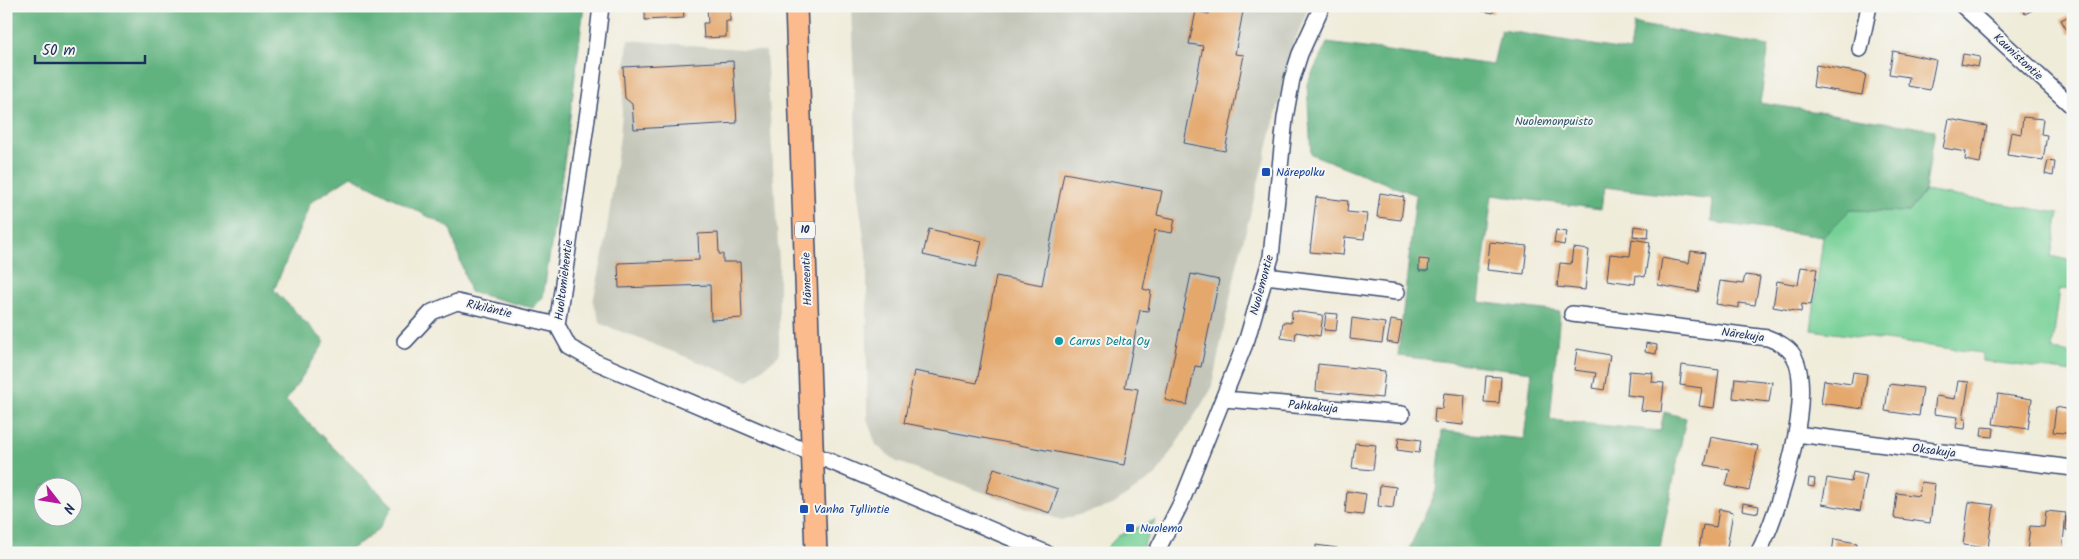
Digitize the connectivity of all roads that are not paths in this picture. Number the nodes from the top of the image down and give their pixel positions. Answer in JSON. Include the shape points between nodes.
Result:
{"nodes":[{"id":1,"x":601,"y":6,"type":"edge"},
{"id":2,"x":796,"y":6,"type":"edge"},
{"id":3,"x":1322,"y":6,"type":"edge"},
{"id":4,"x":1868,"y":6,"type":"edge"},
{"id":5,"x":1963,"y":6,"type":"edge"},
{"id":6,"x":1860,"y":49,"type":"dead end"},
{"id":7,"x":2073,"y":107,"type":"edge"},
{"id":8,"x":1266,"y":276,"type":"junction"},
{"id":9,"x":1396,"y":292,"type":"dead end"},
{"id":10,"x":1572,"y":314,"type":"dead end"},
{"id":11,"x":557,"y":324,"type":"junction"},
{"id":12,"x":406,"y":341,"type":"dead end"},
{"id":13,"x":1224,"y":399,"type":"junction"},
{"id":14,"x":1402,"y":414,"type":"dead end"},
{"id":15,"x":1796,"y":434,"type":"junction"},
{"id":16,"x":814,"y":453,"type":"junction"},
{"id":17,"x":2073,"y":468,"type":"edge"},
{"id":18,"x":816,"y":553,"type":"edge"},
{"id":19,"x":1046,"y":553,"type":"edge"},
{"id":20,"x":1156,"y":553,"type":"edge"},
{"id":21,"x":1758,"y":553,"type":"edge"}],
"edges":[{"from":1,"to":11,"type":"street","name":"Huoltomiehentie"},
{"from":2,"to":16,"type":"highway","name":"Hämeentie","number":"10"},
{"from":3,"to":8,"type":"street","name":"Nuolemontie","via":[[1292,79]]},
{"from":4,"to":6,"type":"street"},
{"from":5,"to":7,"type":"street","name":"Kaunistontie"},
{"from":8,"to":9,"type":"street"},
{"from":8,"to":13,"type":"street","name":"Nuolemontie"},
{"from":10,"to":15,"type":"street","name":"Närekuja","via":[[1768,338],[1778,342],[1791,352],[1798,367],[1801,384]]},
{"from":11,"to":12,"type":"street","name":"Rikiläntie","via":[[458,302],[432,312]]},
{"from":11,"to":16,"type":"street","name":"Huoltomiehentie","via":[[569,347],[596,362]]},
{"from":13,"to":14,"type":"street","name":"Pahkakuja"},
{"from":13,"to":20,"type":"street","name":"Nuolemontie","via":[[1181,503]]},
{"from":15,"to":17,"type":"street","name":"Oksakuja"},
{"from":15,"to":21,"type":"street","name":"Närekuja","via":[[1774,519]]},
{"from":16,"to":18,"type":"highway","name":"Hämeentie","number":"10"},
{"from":16,"to":19,"type":"street"}]}
